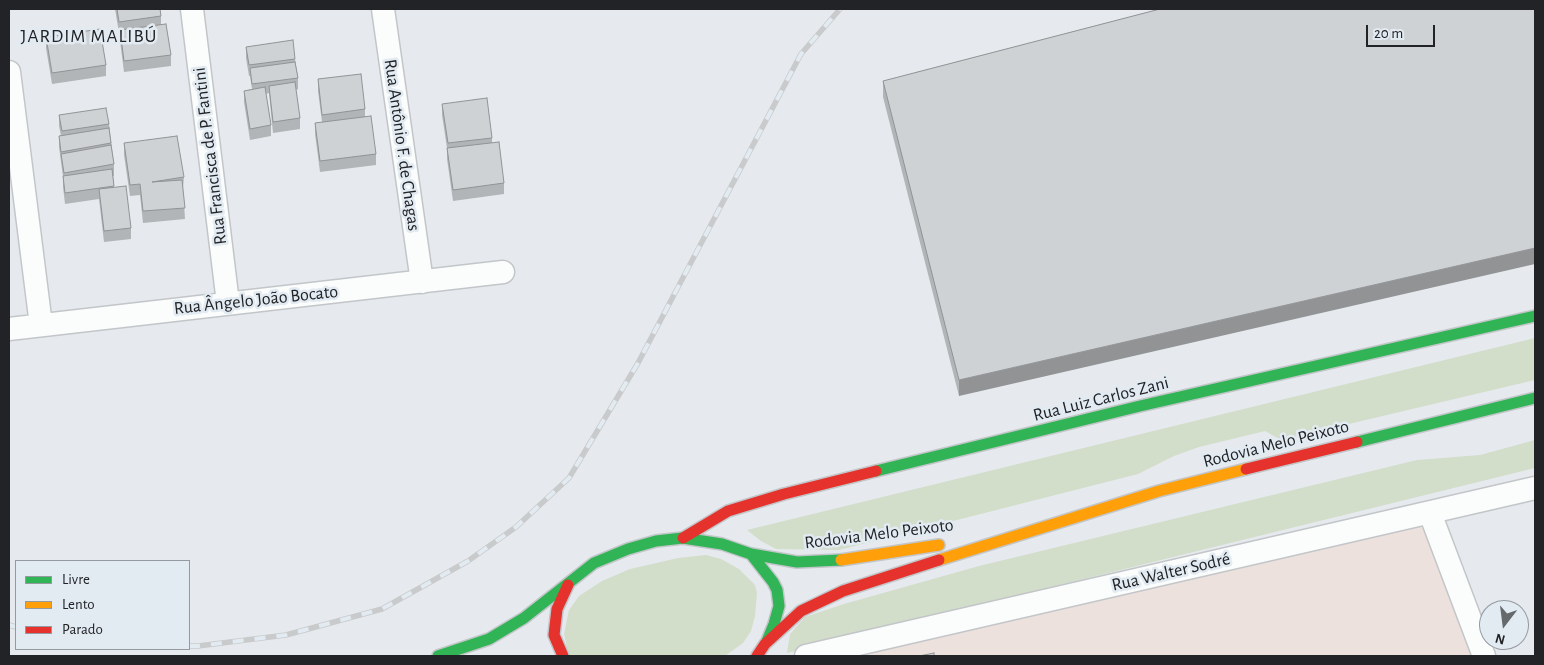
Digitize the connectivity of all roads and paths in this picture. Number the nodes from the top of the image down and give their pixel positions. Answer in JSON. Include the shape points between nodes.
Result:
{"nodes":[{"id":1,"x":192,"y":9,"type":"edge"},
{"id":2,"x":383,"y":9,"type":"edge"},
{"id":3,"x":9,"y":72,"type":"edge"},
{"id":4,"x":503,"y":272,"type":"dead end"},
{"id":5,"x":422,"y":282,"type":"junction"},
{"id":6,"x":228,"y":303,"type":"junction"},
{"id":7,"x":1535,"y":316,"type":"edge"},
{"id":8,"x":41,"y":325,"type":"junction"},
{"id":9,"x":9,"y":329,"type":"edge"},
{"id":10,"x":1535,"y":398,"type":"edge"},
{"id":11,"x":1535,"y":488,"type":"edge"},
{"id":12,"x":1430,"y":513,"type":"junction"},
{"id":13,"x":1027,"y":532,"type":"junction"},
{"id":14,"x":682,"y":538,"type":"junction"},
{"id":15,"x":751,"y":554,"type":"junction"},
{"id":16,"x":568,"y":585,"type":"junction"},
{"id":17,"x":765,"y":644,"type":"junction"},
{"id":18,"x":438,"y":656,"type":"edge"},
{"id":19,"x":563,"y":656,"type":"edge"},
{"id":20,"x":757,"y":656,"type":"edge"},
{"id":21,"x":806,"y":656,"type":"edge"},
{"id":22,"x":1484,"y":656,"type":"edge"}],
"edges":[{"from":1,"to":6,"type":"street","name":"Rua Francisca de P. Fantini"},
{"from":2,"to":5,"type":"street","name":"Rua Antônio F. de Chagas"},
{"from":3,"to":8,"type":"street"},
{"from":4,"to":5,"type":"street","name":"Rua Ângelo João Bocato"},
{"from":5,"to":6,"type":"street","name":"Rua Ângelo João Bocato"},
{"from":6,"to":8,"type":"street","name":"Rua Ângelo João Bocato"},
{"from":7,"to":14,"type":"main road","name":"Rua Luiz Carlos Zani","via":[[1140,406],[784,494],[728,512]]},
{"from":8,"to":9,"type":"street","name":"Rua Ângelo João Bocato"},
{"from":10,"to":13,"type":"main road","name":"Rodovia Melo Peixoto","via":[[1159,491]]},
{"from":11,"to":12,"type":"street","name":"Rua Walter Sodré"},
{"from":12,"to":21,"type":"street","name":"Rua Walter Sodré"},
{"from":12,"to":22,"type":"street"},
{"from":13,"to":15,"type":"main road","name":"Rodovia Melo Peixoto","via":[[852,559],[797,562]]},
{"from":13,"to":17,"type":"main road","name":"Rodovia Melo Peixoto","via":[[843,590],[801,611]]},
{"from":14,"to":15,"type":"main road","name":"Rodovia Melo Peixoto","via":[[722,544]]},
{"from":14,"to":16,"type":"main road","name":"Rodovia Melo Peixoto","via":[[656,541],[594,563]]},
{"from":15,"to":17,"type":"main road","via":[[777,590],[779,606]]},
{"from":16,"to":18,"type":"main road","name":"Rodovia Melo Peixoto","via":[[489,639]]},
{"from":16,"to":19,"type":"main road","via":[[557,609],[554,635]]},
{"from":17,"to":20,"type":"main road","name":"Rodovia Melo Peixoto"}]}
